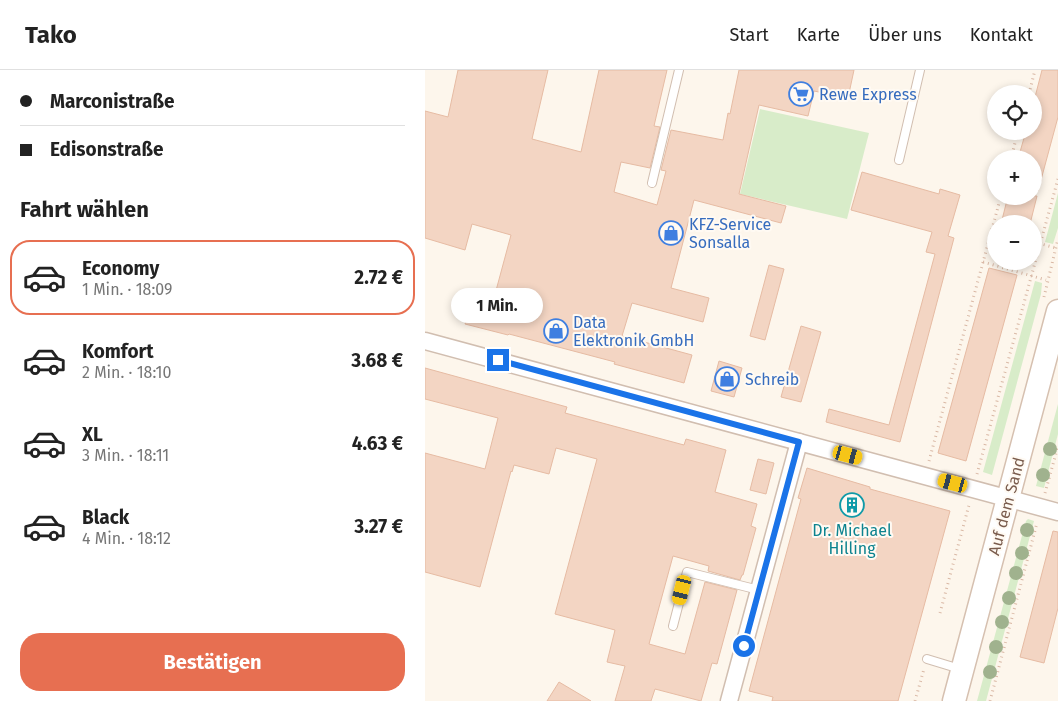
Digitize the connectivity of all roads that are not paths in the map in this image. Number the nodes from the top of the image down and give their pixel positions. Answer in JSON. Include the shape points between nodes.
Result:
{"nodes":[{"id":1,"x":679,"y":70,"type":"edge"},
{"id":2,"x":920,"y":70,"type":"edge"},
{"id":3,"x":899,"y":160,"type":"dead end"},
{"id":4,"x":652,"y":183,"type":"dead end"},
{"id":5,"x":1058,"y":310,"type":"edge"},
{"id":6,"x":425,"y":341,"type":"edge"},
{"id":7,"x":799,"y":442,"type":"junction"},
{"id":8,"x":1008,"y":498,"type":"junction"},
{"id":9,"x":1058,"y":512,"type":"edge"},
{"id":10,"x":759,"y":590,"type":"junction"},
{"id":11,"x":673,"y":626,"type":"dead end"},
{"id":12,"x":927,"y":659,"type":"road end"},
{"id":13,"x":962,"y":669,"type":"junction"},
{"id":14,"x":729,"y":701,"type":"edge"},
{"id":15,"x":953,"y":701,"type":"edge"}],
"edges":[{"from":1,"to":4,"type":"lane"},
{"from":2,"to":3,"type":"lane"},
{"from":5,"to":8,"type":"street","name":"Auf dem Sand"},
{"from":6,"to":7,"type":"street"},
{"from":7,"to":8,"type":"street"},
{"from":7,"to":10,"type":"street"},
{"from":8,"to":9,"type":"street"},
{"from":8,"to":13,"type":"street","name":"Auf dem Sand"},
{"from":10,"to":11,"type":"lane","via":[[687,572]]},
{"from":10,"to":14,"type":"street"},
{"from":12,"to":13,"type":"lane"},
{"from":13,"to":15,"type":"street","name":"Auf dem Sand"}]}
